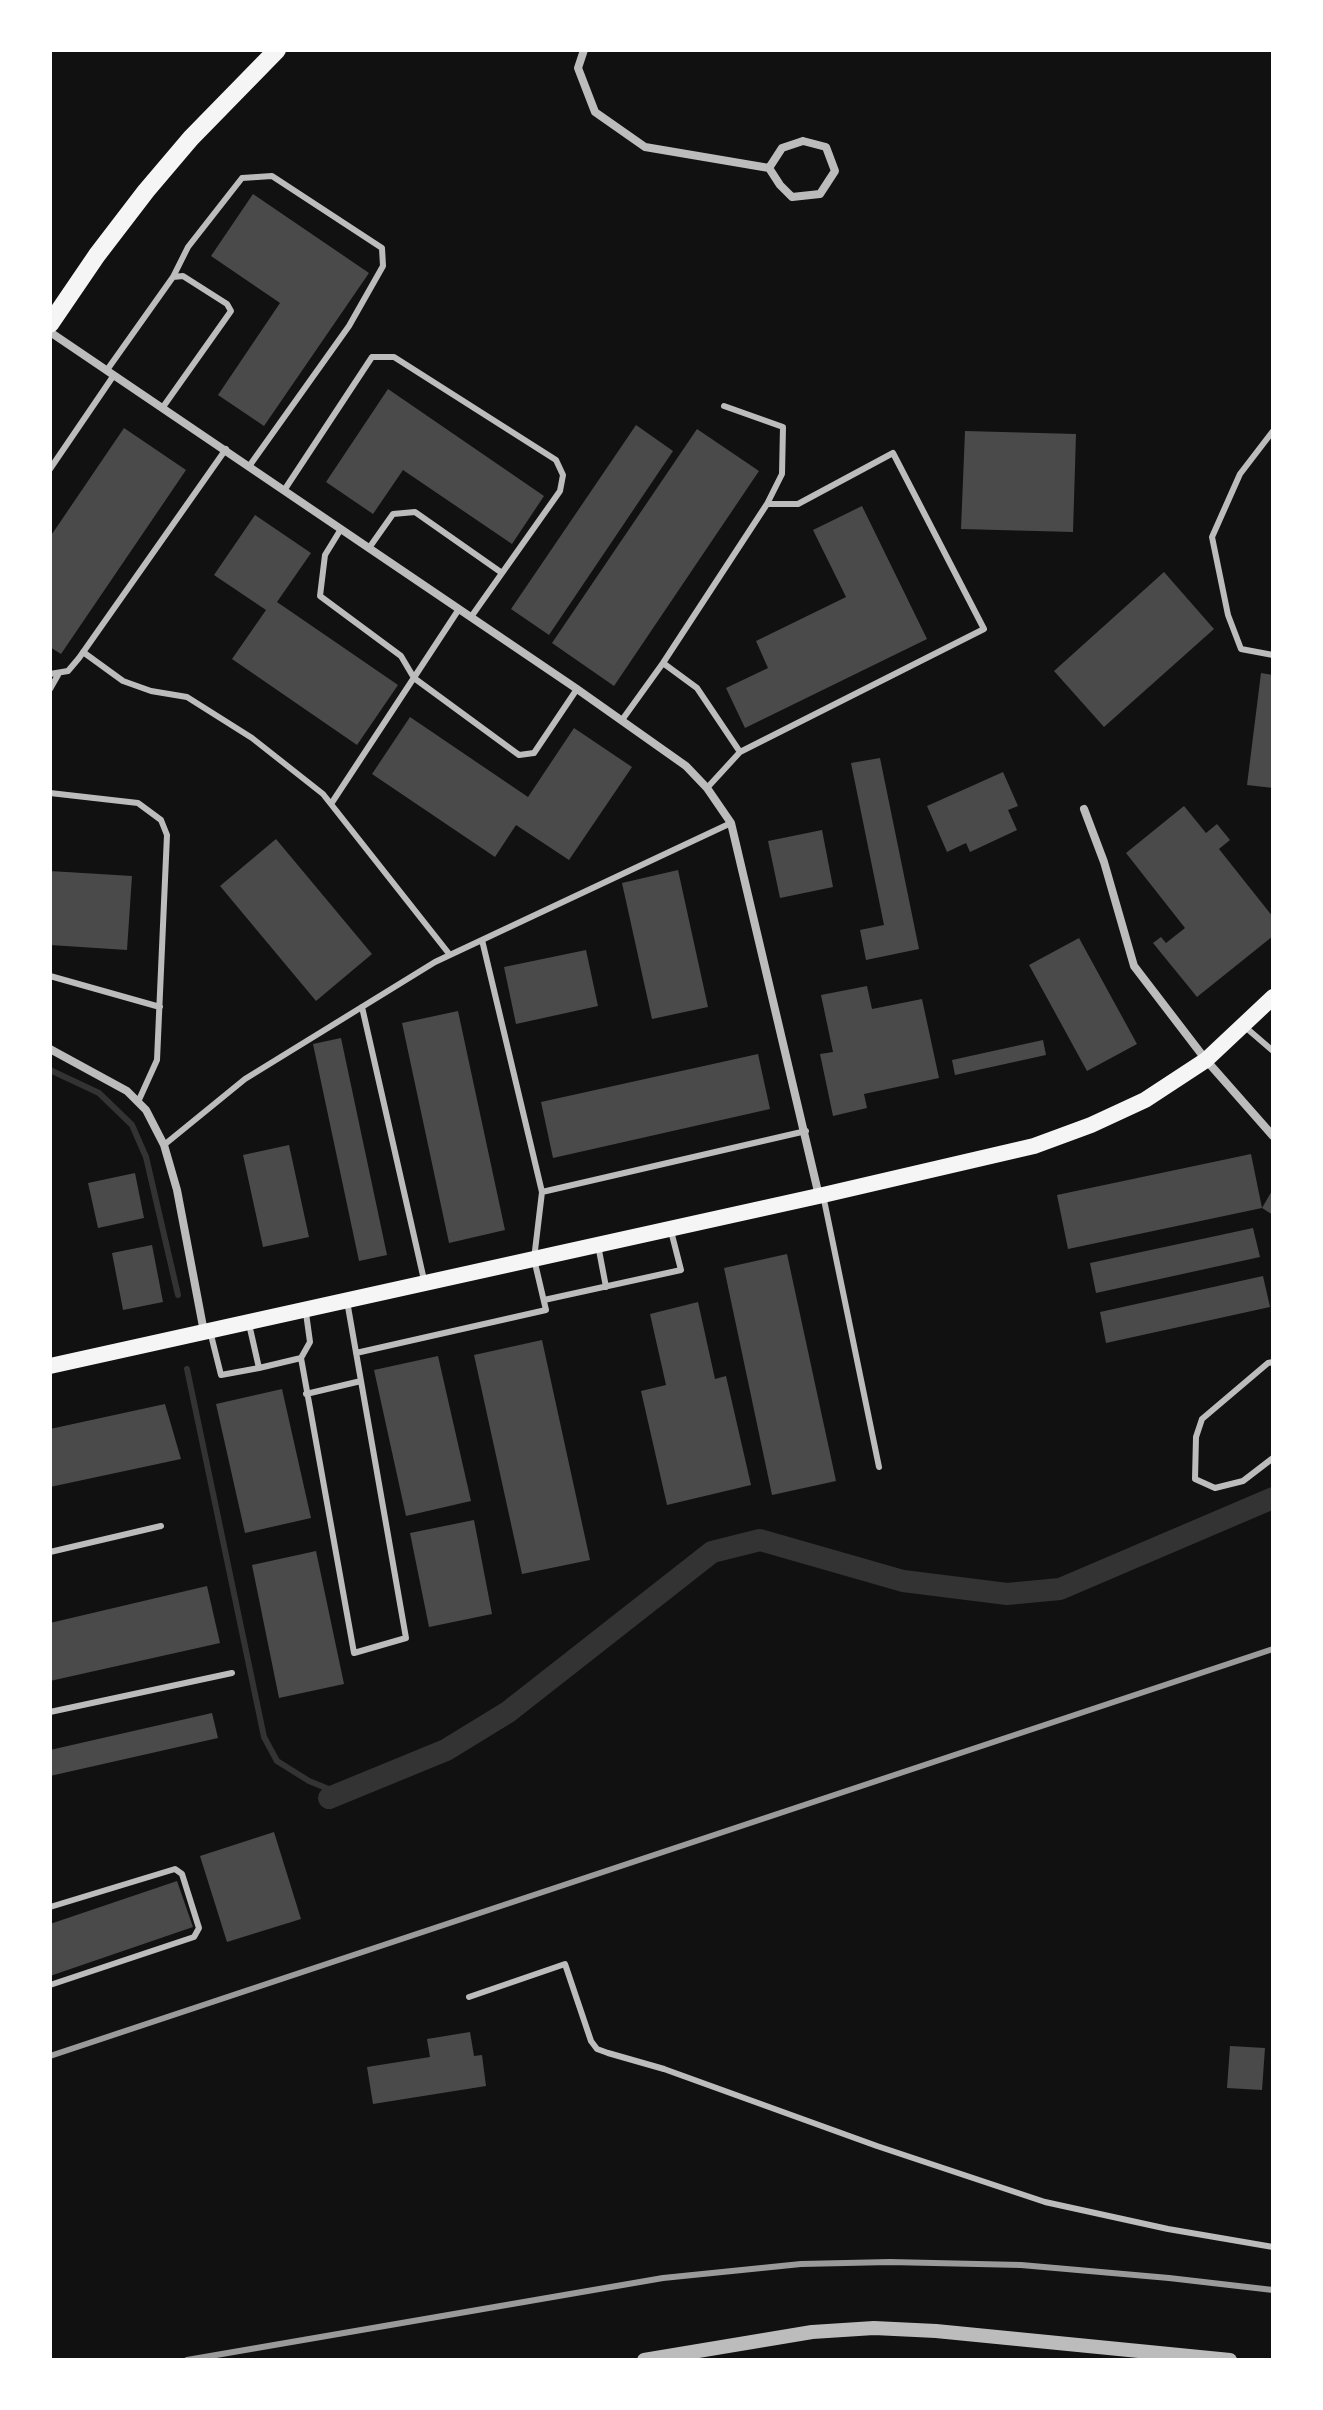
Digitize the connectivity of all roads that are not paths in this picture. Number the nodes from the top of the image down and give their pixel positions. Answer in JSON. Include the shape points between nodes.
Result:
{"nodes":[{"id":1,"x":277,"y":50,"type":"edge"},
{"id":2,"x":584,"y":50,"type":"edge"},
{"id":3,"x":769,"y":168,"type":"junction"},
{"id":4,"x":173,"y":277,"type":"junction"},
{"id":5,"x":50,"y":324,"type":"edge"},
{"id":6,"x":50,"y":332,"type":"edge"},
{"id":7,"x":110,"y":372,"type":"junction"},
{"id":8,"x":724,"y":406,"type":"dead end"},
{"id":9,"x":163,"y":407,"type":"junction"},
{"id":10,"x":1273,"y":431,"type":"edge"},
{"id":11,"x":226,"y":449,"type":"junction"},
{"id":12,"x":250,"y":465,"type":"junction"},
{"id":13,"x":50,"y":469,"type":"edge"},
{"id":14,"x":285,"y":489,"type":"junction"},
{"id":15,"x":767,"y":504,"type":"junction"},
{"id":16,"x":341,"y":529,"type":"junction"},
{"id":17,"x":369,"y":548,"type":"junction"},
{"id":18,"x":502,"y":573,"type":"junction"},
{"id":19,"x":459,"y":609,"type":"junction"},
{"id":20,"x":471,"y":617,"type":"junction"},
{"id":21,"x":83,"y":652,"type":"junction"},
{"id":22,"x":1273,"y":655,"type":"edge"},
{"id":23,"x":663,"y":663,"type":"junction"},
{"id":24,"x":54,"y":674,"type":"edge"},
{"id":25,"x":414,"y":678,"type":"junction"},
{"id":26,"x":50,"y":689,"type":"edge"},
{"id":27,"x":577,"y":689,"type":"junction"},
{"id":28,"x":622,"y":720,"type":"junction"},
{"id":29,"x":740,"y":752,"type":"junction"},
{"id":30,"x":707,"y":788,"type":"junction"},
{"id":31,"x":50,"y":793,"type":"edge"},
{"id":32,"x":331,"y":804,"type":"junction"},
{"id":33,"x":1084,"y":809,"type":"dead end"},
{"id":34,"x":731,"y":823,"type":"junction"},
{"id":35,"x":482,"y":940,"type":"junction"},
{"id":36,"x":450,"y":955,"type":"junction"},
{"id":37,"x":50,"y":976,"type":"edge"},
{"id":38,"x":1273,"y":997,"type":"edge"},
{"id":39,"x":160,"y":1007,"type":"junction"},
{"id":40,"x":362,"y":1007,"type":"junction"},
{"id":41,"x":1244,"y":1026,"type":"junction"},
{"id":42,"x":50,"y":1049,"type":"edge"},
{"id":43,"x":1273,"y":1051,"type":"edge"},
{"id":44,"x":1206,"y":1060,"type":"junction"},
{"id":45,"x":138,"y":1102,"type":"junction"},
{"id":46,"x":806,"y":1131,"type":"junction"},
{"id":47,"x":1273,"y":1136,"type":"edge"},
{"id":48,"x":164,"y":1145,"type":"junction"},
{"id":49,"x":542,"y":1192,"type":"junction"},
{"id":50,"x":821,"y":1196,"type":"junction"},
{"id":51,"x":671,"y":1229,"type":"junction"},
{"id":52,"x":598,"y":1245,"type":"junction"},
{"id":53,"x":534,"y":1259,"type":"junction"},
{"id":54,"x":425,"y":1283,"type":"junction"},
{"id":55,"x":606,"y":1287,"type":"junction"},
{"id":56,"x":544,"y":1300,"type":"junction"},
{"id":57,"x":347,"y":1301,"type":"junction"},
{"id":58,"x":306,"y":1310,"type":"junction"},
{"id":59,"x":248,"y":1322,"type":"junction"},
{"id":60,"x":207,"y":1332,"type":"junction"},
{"id":61,"x":356,"y":1353,"type":"junction"},
{"id":62,"x":301,"y":1358,"type":"junction"},
{"id":63,"x":1273,"y":1362,"type":"edge"},
{"id":64,"x":50,"y":1366,"type":"edge"},
{"id":65,"x":259,"y":1368,"type":"junction"},
{"id":66,"x":361,"y":1381,"type":"junction"},
{"id":67,"x":306,"y":1394,"type":"junction"},
{"id":68,"x":1273,"y":1458,"type":"edge"},
{"id":69,"x":879,"y":1467,"type":"dead end"},
{"id":70,"x":161,"y":1526,"type":"dead end"},
{"id":71,"x":50,"y":1552,"type":"edge"},
{"id":72,"x":232,"y":1673,"type":"dead end"},
{"id":73,"x":50,"y":1712,"type":"edge"},
{"id":74,"x":50,"y":1907,"type":"edge"},
{"id":75,"x":50,"y":1985,"type":"edge"},
{"id":76,"x":469,"y":1997,"type":"dead end"},
{"id":77,"x":1273,"y":2247,"type":"edge"},
{"id":78,"x":644,"y":2360,"type":"edge"},
{"id":79,"x":1230,"y":2360,"type":"edge"}],
"edges":[{"from":1,"to":5,"type":"main road","via":[[146,191]]},
{"from":2,"to":3,"type":"street","via":[[578,68],[595,112],[645,147]]},
{"from":3,"to":3,"type":"street","via":[[782,148],[803,141],[826,147],[835,171],[820,194],[792,197]]},
{"from":4,"to":7,"type":"lane"},
{"from":4,"to":9,"type":"lane","via":[[183,276],[231,311]]},
{"from":4,"to":12,"type":"lane","via":[[188,247],[242,178],[272,176],[382,248],[383,266],[349,326]]},
{"from":6,"to":7,"type":"street"},
{"from":7,"to":9,"type":"street"},
{"from":7,"to":13,"type":"lane"},
{"from":8,"to":15,"type":"lane","via":[[783,427],[782,474]]},
{"from":9,"to":11,"type":"street"},
{"from":10,"to":22,"type":"lane","via":[[1240,474],[1212,537],[1228,615],[1241,649]]},
{"from":11,"to":12,"type":"street"},
{"from":11,"to":21,"type":"lane"},
{"from":12,"to":14,"type":"street"},
{"from":14,"to":16,"type":"street"},
{"from":14,"to":18,"type":"lane","via":[[372,357],[394,357],[556,460],[563,475],[560,491]]},
{"from":15,"to":23,"type":"lane"},
{"from":15,"to":29,"type":"lane","via":[[798,504],[893,453],[984,629]]},
{"from":16,"to":17,"type":"street"},
{"from":16,"to":25,"type":"lane","via":[[325,555],[320,596],[401,656]]},
{"from":17,"to":18,"type":"lane","via":[[393,514],[415,512]]},
{"from":17,"to":19,"type":"street"},
{"from":18,"to":20,"type":"lane"},
{"from":19,"to":20,"type":"street"},
{"from":19,"to":25,"type":"lane"},
{"from":20,"to":27,"type":"street"},
{"from":21,"to":24,"type":"lane","via":[[68,671]]},
{"from":21,"to":32,"type":"lane","via":[[123,681],[187,697],[252,738]]},
{"from":23,"to":28,"type":"lane"},
{"from":23,"to":29,"type":"lane","via":[[697,688]]},
{"from":24,"to":26,"type":"lane"},
{"from":25,"to":27,"type":"lane","via":[[519,755],[534,753]]},
{"from":25,"to":32,"type":"lane"},
{"from":27,"to":28,"type":"street"},
{"from":28,"to":30,"type":"street","via":[[686,766]]},
{"from":29,"to":30,"type":"lane"},
{"from":30,"to":34,"type":"street"},
{"from":31,"to":39,"type":"lane","via":[[138,803],[161,820],[167,835]]},
{"from":32,"to":36,"type":"lane"},
{"from":33,"to":44,"type":"street","via":[[1134,966]]},
{"from":34,"to":35,"type":"lane"},
{"from":34,"to":46,"type":"street"},
{"from":35,"to":36,"type":"lane"},
{"from":35,"to":49,"type":"lane"},
{"from":36,"to":40,"type":"lane"},
{"from":37,"to":39,"type":"lane"},
{"from":38,"to":41,"type":"main road"},
{"from":39,"to":45,"type":"lane","via":[[157,1060]]},
{"from":40,"to":48,"type":"lane","via":[[245,1079]]},
{"from":40,"to":54,"type":"lane"},
{"from":41,"to":43,"type":"lane"},
{"from":41,"to":44,"type":"main road"},
{"from":42,"to":45,"type":"street"},
{"from":44,"to":47,"type":"street"},
{"from":44,"to":50,"type":"main road","via":[[1145,1100],[1034,1146]]},
{"from":45,"to":48,"type":"street"},
{"from":46,"to":49,"type":"lane"},
{"from":46,"to":50,"type":"street"},
{"from":48,"to":60,"type":"street"},
{"from":49,"to":53,"type":"lane"},
{"from":50,"to":51,"type":"main road"},
{"from":50,"to":69,"type":"lane"},
{"from":51,"to":52,"type":"main road"},
{"from":51,"to":55,"type":"lane","via":[[681,1270]]},
{"from":52,"to":53,"type":"main road"},
{"from":52,"to":55,"type":"lane"},
{"from":53,"to":54,"type":"main road"},
{"from":53,"to":56,"type":"lane"},
{"from":54,"to":57,"type":"main road"},
{"from":55,"to":56,"type":"lane"},
{"from":56,"to":61,"type":"lane","via":[[546,1310]]},
{"from":57,"to":58,"type":"main road"},
{"from":57,"to":61,"type":"lane"},
{"from":58,"to":59,"type":"main road"},
{"from":58,"to":62,"type":"lane","via":[[310,1342]]},
{"from":59,"to":60,"type":"main road"},
{"from":59,"to":65,"type":"lane"},
{"from":60,"to":64,"type":"main road"},
{"from":60,"to":65,"type":"lane","via":[[221,1375]]},
{"from":61,"to":66,"type":"lane"},
{"from":62,"to":65,"type":"lane"},
{"from":62,"to":67,"type":"lane"},
{"from":63,"to":68,"type":"lane","via":[[1202,1419],[1195,1479],[1215,1488],[1243,1481]]},
{"from":66,"to":67,"type":"lane"},
{"from":66,"to":67,"type":"lane","via":[[406,1638],[354,1653]]},
{"from":70,"to":71,"type":"lane"},
{"from":72,"to":73,"type":"lane"},
{"from":74,"to":75,"type":"lane","via":[[175,1869],[182,1874],[199,1928],[194,1937]]},
{"from":76,"to":77,"type":"lane","via":[[565,1964],[597,2049],[1045,2202]]},
{"from":78,"to":79,"type":"street","via":[[812,2332],[874,2328]]}]}
